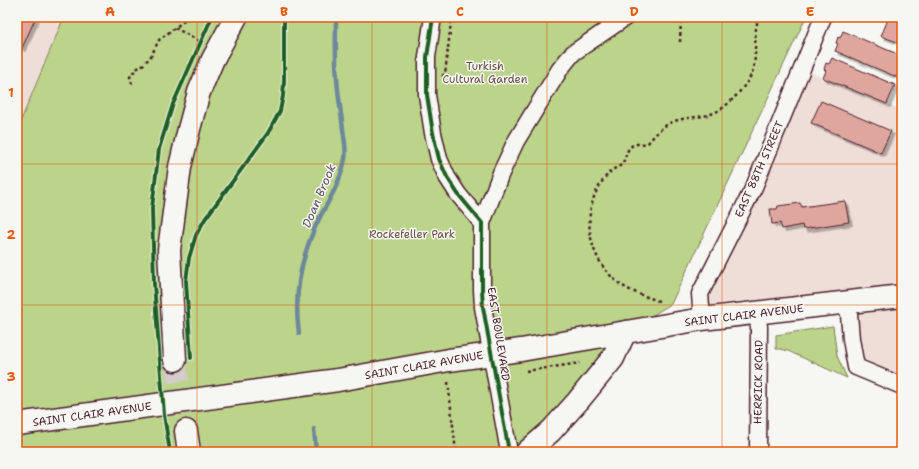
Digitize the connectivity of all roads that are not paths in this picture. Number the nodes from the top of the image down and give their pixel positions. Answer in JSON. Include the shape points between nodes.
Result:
{"nodes":[{"id":1,"x":236,"y":17,"type":"edge"},
{"id":2,"x":433,"y":17,"type":"edge"},
{"id":3,"x":626,"y":17,"type":"edge"},
{"id":4,"x":823,"y":17,"type":"edge"},
{"id":5,"x":482,"y":223,"type":"junction"},
{"id":6,"x":902,"y":296,"type":"edge"},
{"id":7,"x":848,"y":302,"type":"junction"},
{"id":8,"x":757,"y":313,"type":"junction"},
{"id":9,"x":702,"y":319,"type":"junction"},
{"id":10,"x":625,"y":332,"type":"junction"},
{"id":11,"x":492,"y":354,"type":"junction"},
{"id":12,"x":175,"y":360,"type":"tunnel mouth"},
{"id":13,"x":902,"y":386,"type":"edge"},
{"id":14,"x":17,"y":424,"type":"edge"},
{"id":15,"x":509,"y":452,"type":"edge"},
{"id":16,"x":527,"y":452,"type":"edge"},
{"id":17,"x":758,"y":452,"type":"edge"}],
"edges":[{"from":1,"to":12,"type":"main road","via":[[213,59],[199,92],[180,167],[169,250]]},
{"from":2,"to":5,"type":"street","via":[[426,75],[436,149],[452,186]]},
{"from":3,"to":5,"type":"street","name":"EAST BOULEVARD","via":[[573,53],[560,69],[516,141]]},
{"from":4,"to":9,"type":"street","name":"EAST 88TH STREET","via":[[754,187],[700,294]]},
{"from":5,"to":11,"type":"street","name":"EAST BOULEVARD","via":[[482,290]]},
{"from":6,"to":7,"type":"main road","name":"SAINT CLAIR AVENUE"},
{"from":7,"to":8,"type":"main road","name":"SAINT CLAIR AVENUE"},
{"from":7,"to":13,"type":"street","via":[[856,366]]},
{"from":8,"to":9,"type":"main road","name":"SAINT CLAIR AVENUE"},
{"from":8,"to":17,"type":"street","name":"HERRICK ROAD"},
{"from":9,"to":10,"type":"main road","name":"SAINT CLAIR AVENUE"},
{"from":10,"to":11,"type":"main road","name":"SAINT CLAIR AVENUE"},
{"from":10,"to":16,"type":"main road","via":[[613,358],[578,401],[551,431]]},
{"from":11,"to":14,"type":"main road","name":"SAINT CLAIR AVENUE","via":[[338,380]]},
{"from":11,"to":15,"type":"street","name":"EAST BOULEVARD"}]}
